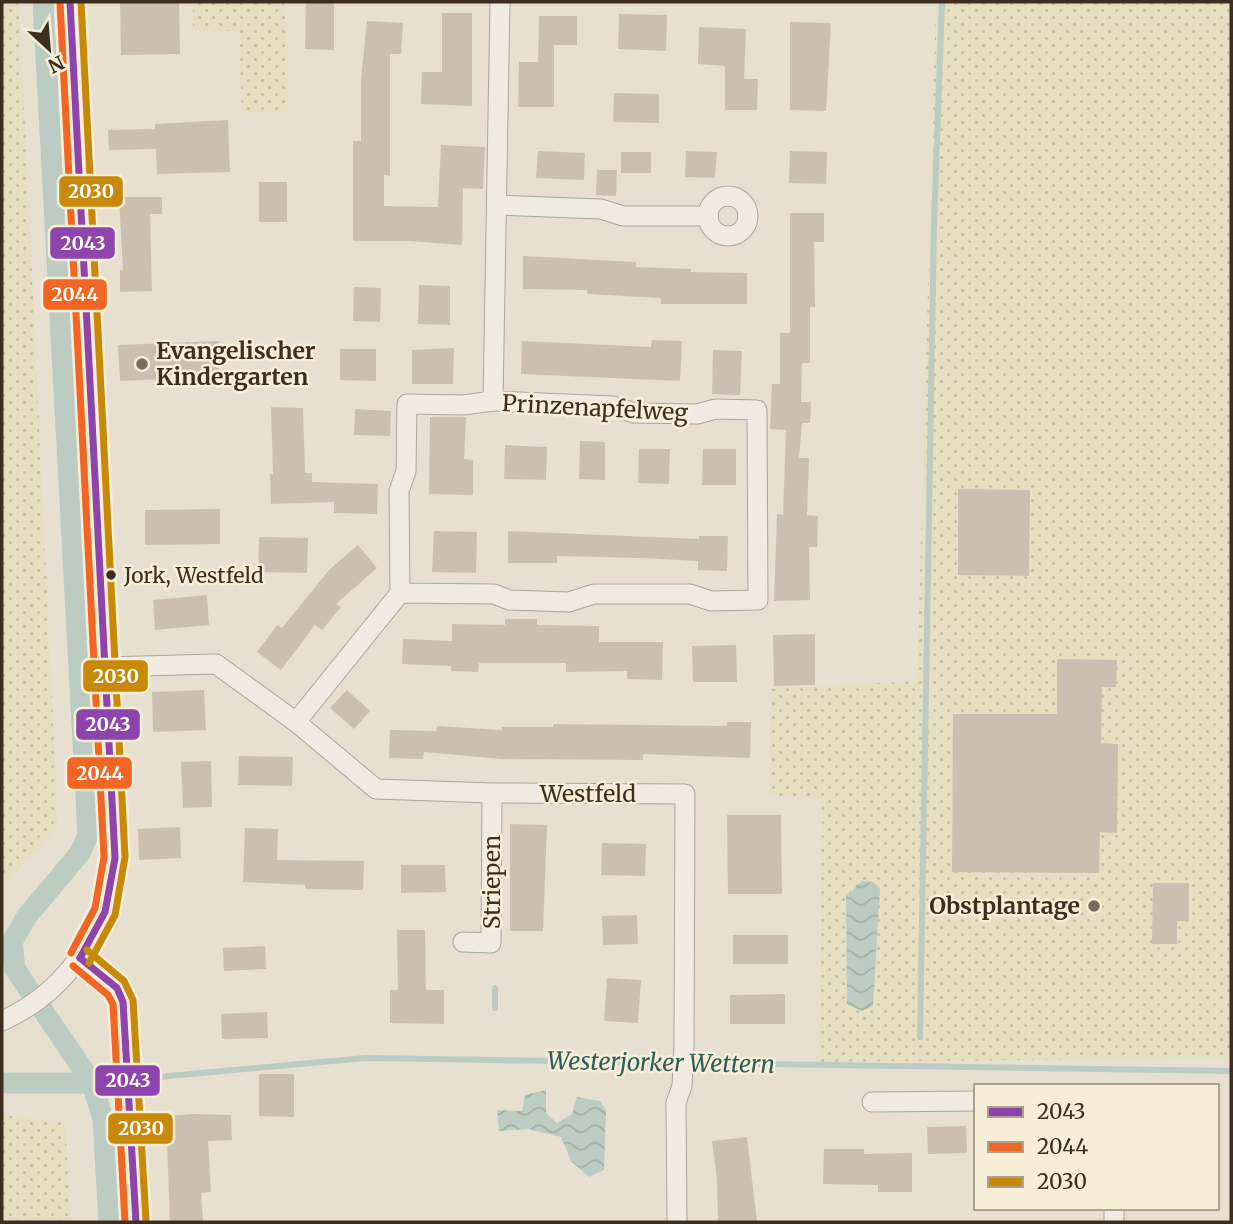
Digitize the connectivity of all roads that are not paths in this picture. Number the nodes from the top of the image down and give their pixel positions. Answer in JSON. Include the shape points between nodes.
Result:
{"nodes":[{"id":1,"x":70,"y":2,"type":"edge"},
{"id":2,"x":500,"y":2,"type":"edge"},
{"id":3,"x":498,"y":205,"type":"junction"},
{"id":4,"x":708,"y":216,"type":"dead end"},
{"id":5,"x":493,"y":401,"type":"junction"},
{"id":6,"x":400,"y":593,"type":"junction"},
{"id":7,"x":104,"y":667,"type":"junction"},
{"id":8,"x":296,"y":722,"type":"junction"},
{"id":9,"x":492,"y":793,"type":"junction"},
{"id":10,"x":463,"y":942,"type":"dead end"},
{"id":11,"x":80,"y":958,"type":"junction"},
{"id":12,"x":10,"y":1017,"type":"edge"},
{"id":13,"x":974,"y":1101,"type":"edge"},
{"id":14,"x":872,"y":1102,"type":"dead end"},
{"id":15,"x":135,"y":1222,"type":"edge"},
{"id":16,"x":677,"y":1222,"type":"edge"}],
"edges":[{"from":1,"to":7,"type":"street"},
{"from":2,"to":3,"type":"street"},
{"from":3,"to":4,"type":"street","via":[[601,209],[624,216]]},
{"from":3,"to":5,"type":"street"},
{"from":5,"to":6,"type":"street","name":"Prinzenapfelweg","via":[[407,404],[406,471],[399,491]]},
{"from":5,"to":6,"type":"street","name":"Prinzenapfelweg","via":[[612,406],[634,412],[757,410],[758,600],[711,601],[690,594],[594,594],[569,602],[509,600],[494,594]]},
{"from":6,"to":8,"type":"street"},
{"from":7,"to":8,"type":"street","name":"Westfeld","via":[[216,664]]},
{"from":7,"to":11,"type":"street","via":[[114,875],[105,912]]},
{"from":8,"to":9,"type":"street","name":"Westfeld","via":[[376,789]]},
{"from":9,"to":10,"type":"street","name":"Striepen","via":[[491,943]]},
{"from":9,"to":16,"type":"street","name":"Westfeld","via":[[685,794],[684,1046],[676,1103]]},
{"from":11,"to":12,"type":"street","via":[[52,988]]},
{"from":11,"to":15,"type":"street","via":[[117,989],[123,1002]]},
{"from":13,"to":14,"type":"street"}]}
